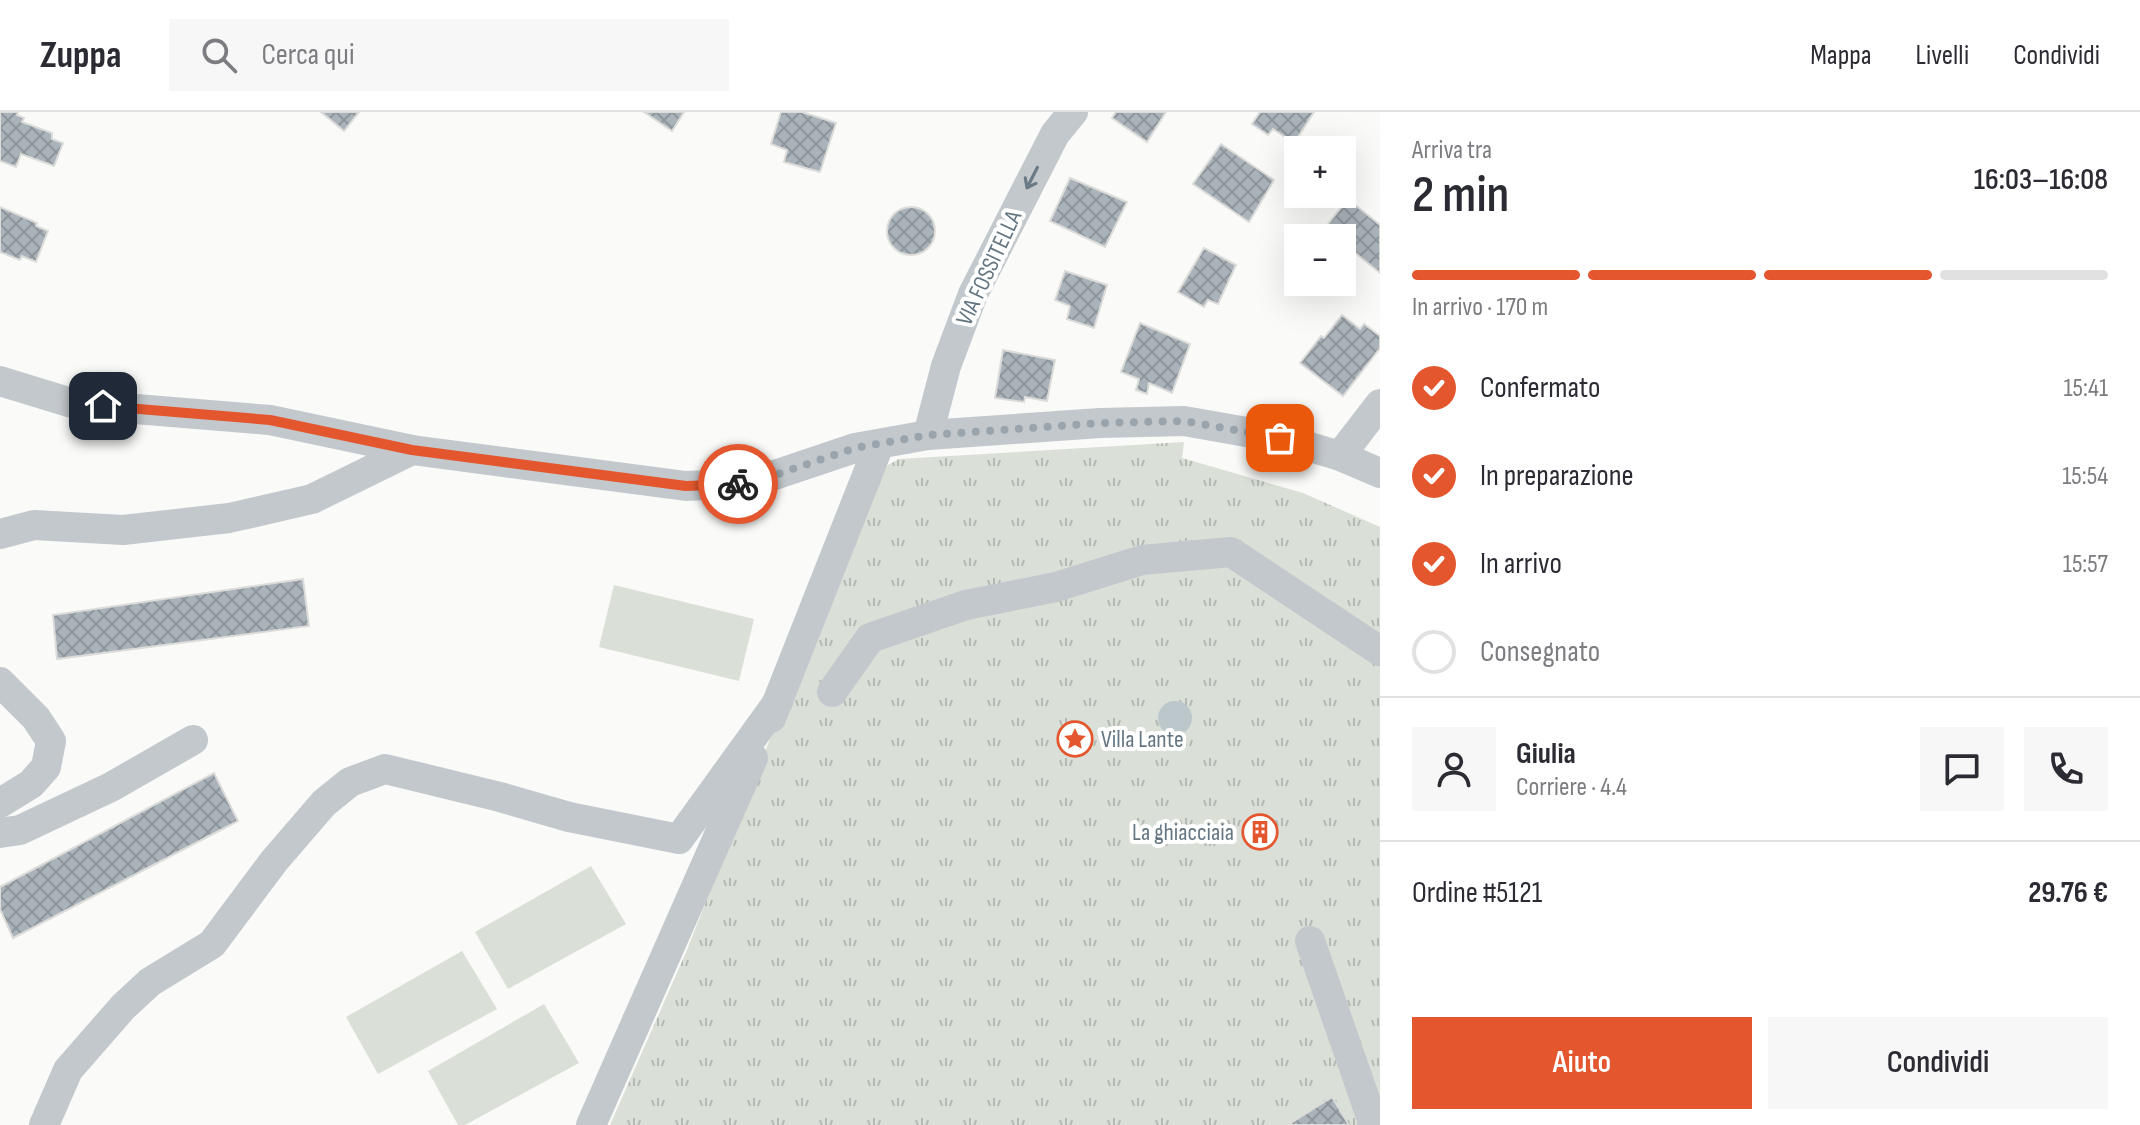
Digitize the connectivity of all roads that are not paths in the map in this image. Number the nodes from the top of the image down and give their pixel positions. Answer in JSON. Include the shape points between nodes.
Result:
{"nodes":[{"id":1,"x":1073,"y":112,"type":"edge"},
{"id":2,"x":0,"y":381,"type":"edge"},
{"id":3,"x":1380,"y":404,"type":"edge"},
{"id":4,"x":928,"y":435,"type":"junction"},
{"id":5,"x":879,"y":445,"type":"junction"},
{"id":6,"x":412,"y":450,"type":"junction"},
{"id":7,"x":1340,"y":456,"type":"junction"},
{"id":8,"x":1380,"y":473,"type":"edge"},
{"id":9,"x":0,"y":534,"type":"edge"},
{"id":10,"x":1380,"y":651,"type":"edge"},
{"id":11,"x":0,"y":682,"type":"edge"},
{"id":12,"x":832,"y":692,"type":"dead end"},
{"id":13,"x":778,"y":702,"type":"junction"},
{"id":14,"x":193,"y":740,"type":"dead end"},
{"id":15,"x":0,"y":803,"type":"edge"},
{"id":16,"x":0,"y":833,"type":"edge"},
{"id":17,"x":1310,"y":941,"type":"dead end"},
{"id":18,"x":44,"y":1125,"type":"edge"},
{"id":19,"x":591,"y":1125,"type":"edge"},
{"id":20,"x":1374,"y":1125,"type":"edge"}],
"edges":[{"from":1,"to":4,"type":"street","name":"VIA FOSSITELLA","one_way":true,"via":[[1055,134],[973,294]]},
{"from":2,"to":6,"type":"street","via":[[75,404],[270,420]]},
{"from":3,"to":7,"type":"street"},
{"from":4,"to":5,"type":"street"},
{"from":4,"to":7,"type":"street","via":[[1184,421],[1280,438]]},
{"from":5,"to":6,"type":"street","via":[[751,483],[686,486]]},
{"from":5,"to":13,"type":"street"},
{"from":6,"to":9,"type":"street","via":[[312,499],[229,518],[123,530],[34,525]]},
{"from":7,"to":8,"type":"street"},
{"from":10,"to":12,"type":"street","via":[[1231,552],[1142,560],[1056,587],[966,605],[870,638]]},
{"from":11,"to":15,"type":"street","via":[[51,741],[46,767],[31,784]]},
{"from":13,"to":18,"type":"street","via":[[679,839],[569,817],[385,769],[350,782],[324,803],[274,861],[212,944],[150,982],[123,1007],[68,1070]]},
{"from":13,"to":19,"type":"street"},
{"from":14,"to":16,"type":"street","via":[[111,787],[20,830]]},
{"from":17,"to":20,"type":"street"}]}
